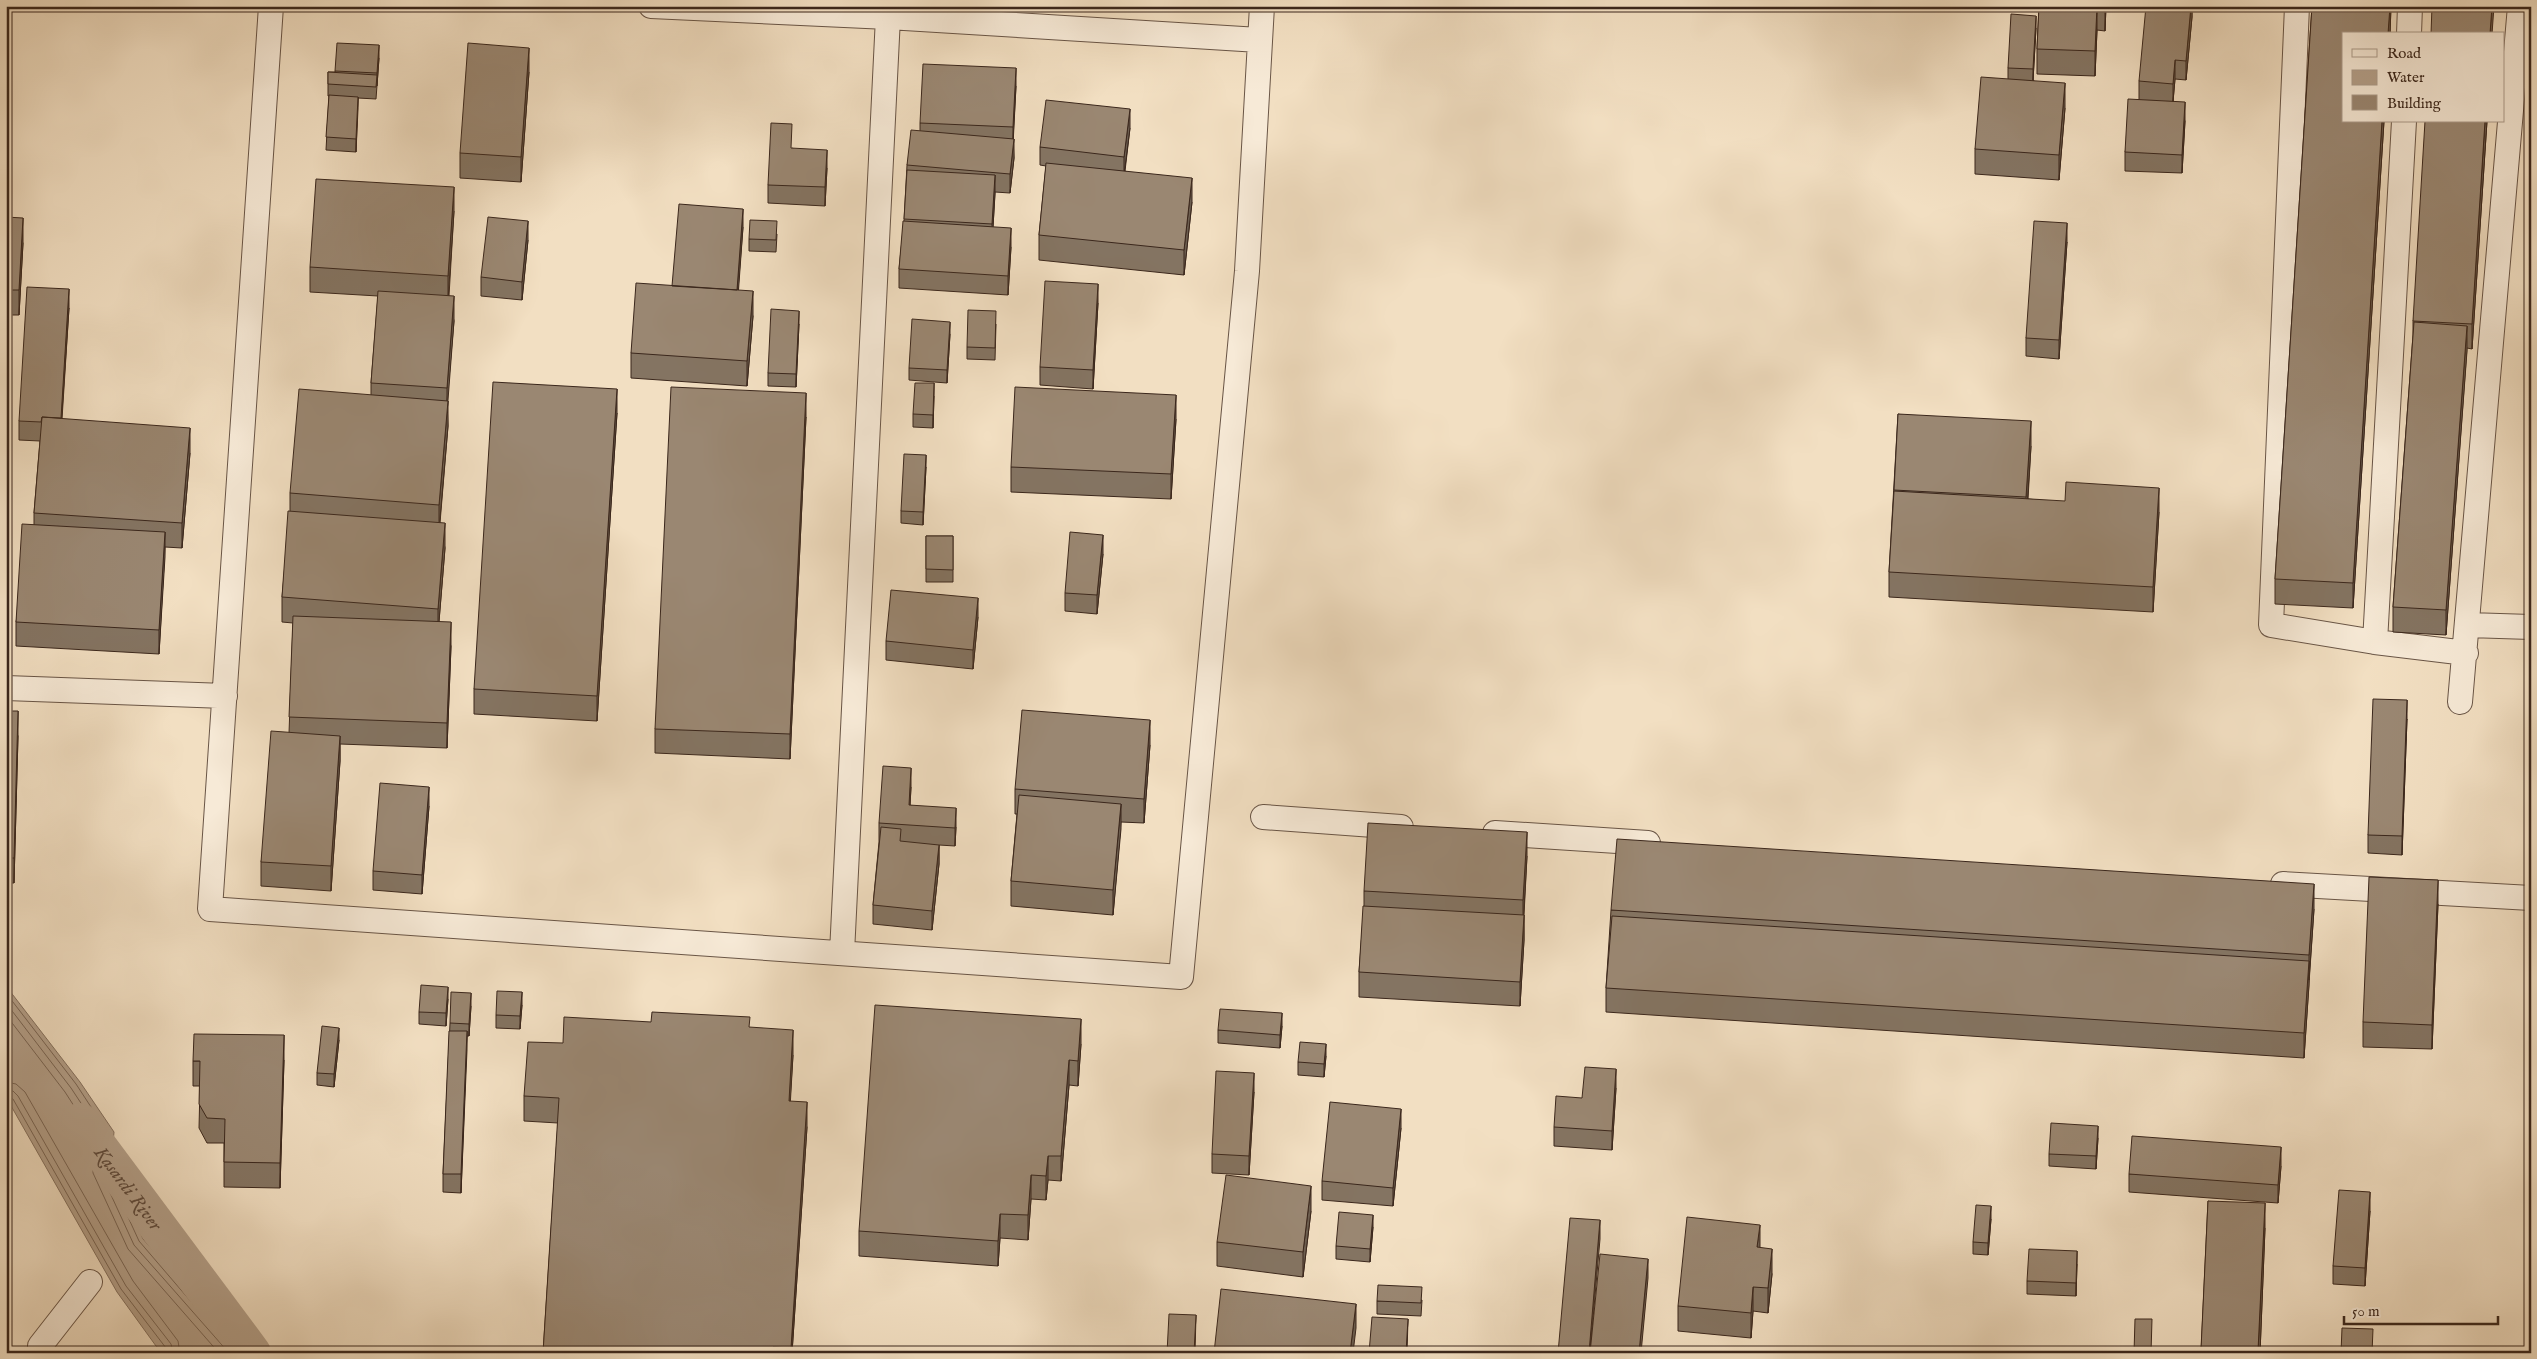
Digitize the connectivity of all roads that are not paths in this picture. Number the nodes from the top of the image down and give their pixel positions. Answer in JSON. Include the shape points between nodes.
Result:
{"nodes":[{"id":1,"x":271,"y":6,"type":"edge"},
{"id":2,"x":651,"y":6,"type":"edge"},
{"id":3,"x":1262,"y":6,"type":"edge"},
{"id":4,"x":2297,"y":6,"type":"edge"},
{"id":5,"x":2410,"y":6,"type":"edge"},
{"id":6,"x":2520,"y":6,"type":"edge"},
{"id":7,"x":888,"y":17,"type":"junction"},
{"id":8,"x":2409,"y":32,"type":"edge"},
{"id":9,"x":1259,"y":40,"type":"junction"},
{"id":10,"x":2404,"y":122,"type":"edge"},
{"id":11,"x":2468,"y":625,"type":"junction"},
{"id":12,"x":2531,"y":627,"type":"edge"},
{"id":13,"x":2375,"y":642,"type":"junction"},
{"id":14,"x":2466,"y":653,"type":"junction"},
{"id":15,"x":6,"y":688,"type":"edge"},
{"id":16,"x":225,"y":696,"type":"junction"},
{"id":17,"x":2460,"y":702,"type":"dead end"},
{"id":18,"x":1263,"y":818,"type":"dead end"},
{"id":19,"x":1423,"y":828,"type":"edge"},
{"id":20,"x":1472,"y":831,"type":"edge"},
{"id":21,"x":1672,"y":844,"type":"edge"},
{"id":22,"x":2260,"y":883,"type":"edge"},
{"id":23,"x":2531,"y":898,"type":"edge"},
{"id":24,"x":842,"y":953,"type":"junction"},
{"id":25,"x":90,"y":1282,"type":"dead end"},
{"id":26,"x":41,"y":1353,"type":"edge"}],
"edges":[{"from":1,"to":16,"type":"street"},
{"from":2,"to":7,"type":"street"},
{"from":3,"to":9,"type":"street"},
{"from":4,"to":13,"type":"street","via":[[2271,625]]},
{"from":5,"to":8,"type":"street"},
{"from":6,"to":11,"type":"street"},
{"from":7,"to":9,"type":"street"},
{"from":7,"to":24,"type":"street"},
{"from":9,"to":24,"type":"street","via":[[1247,271],[1181,977]]},
{"from":10,"to":13,"type":"street"},
{"from":11,"to":12,"type":"street"},
{"from":11,"to":14,"type":"street"},
{"from":13,"to":14,"type":"street"},
{"from":14,"to":17,"type":"street"},
{"from":15,"to":16,"type":"street"},
{"from":16,"to":24,"type":"street","via":[[210,909]]},
{"from":18,"to":19,"type":"street"},
{"from":20,"to":21,"type":"street"},
{"from":22,"to":23,"type":"street"},
{"from":25,"to":26,"type":"street","via":[[40,1346]]}]}
